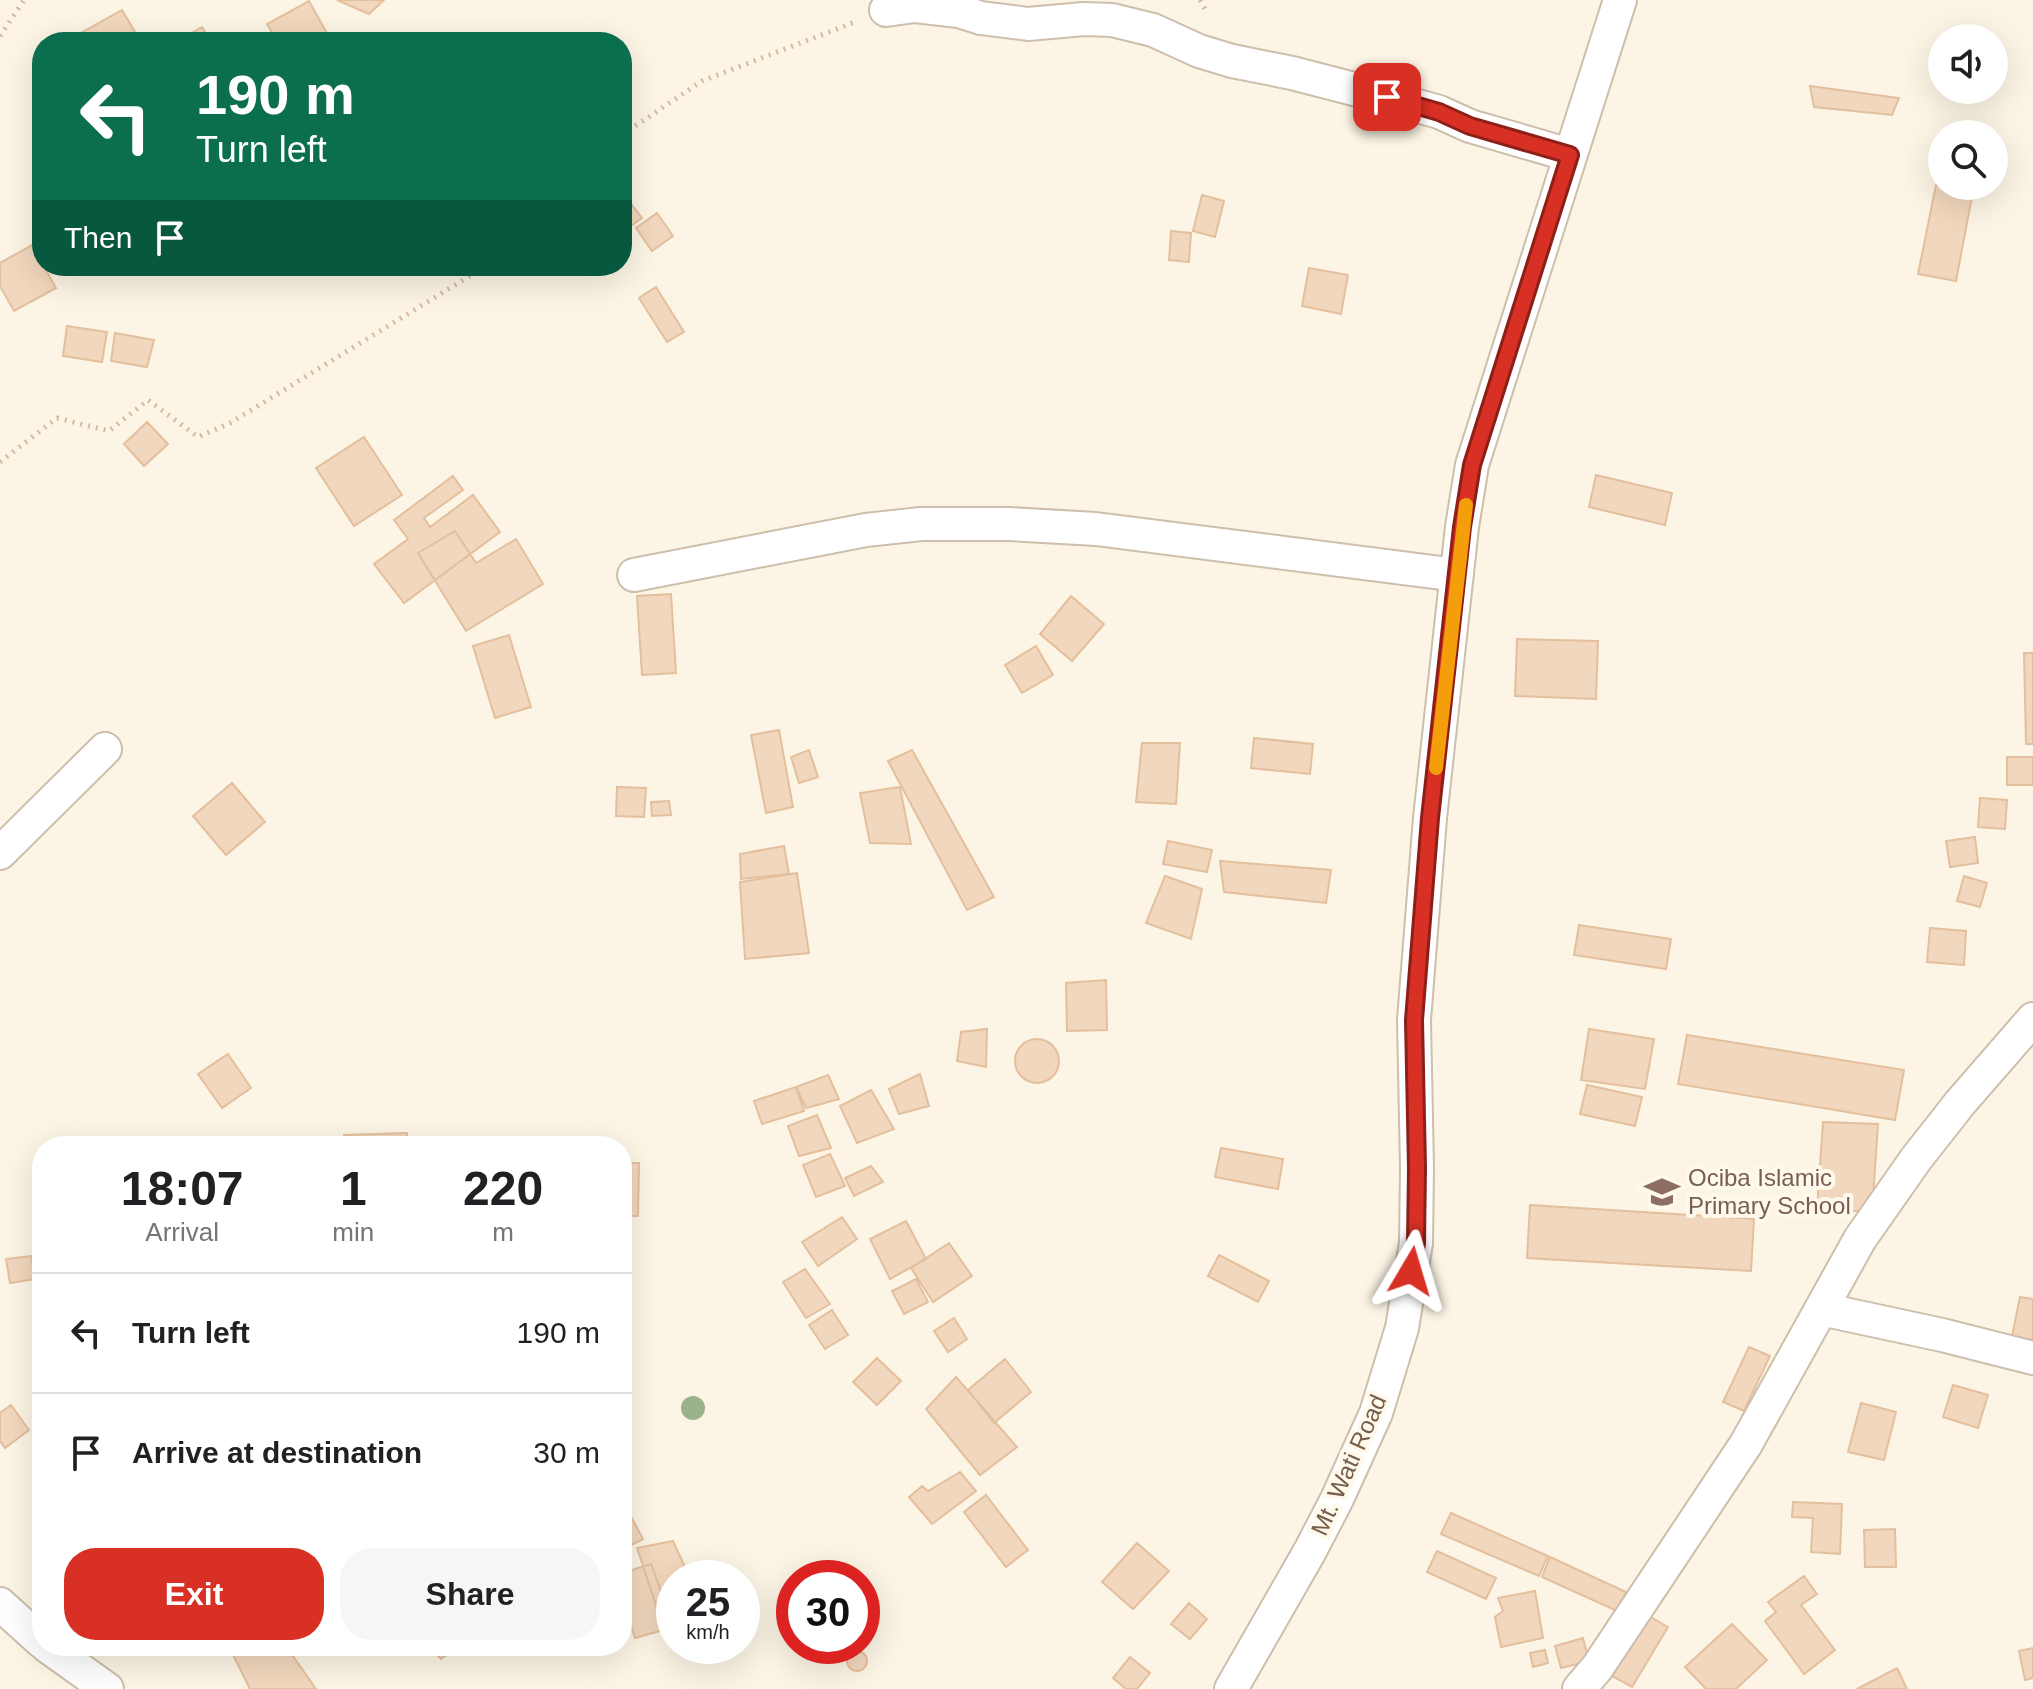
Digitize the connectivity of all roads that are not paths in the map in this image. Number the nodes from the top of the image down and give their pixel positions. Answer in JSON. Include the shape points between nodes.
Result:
{"nodes":[{"id":1,"x":1620,"y":0,"type":"edge"},
{"id":2,"x":886,"y":10,"type":"road end"},
{"id":3,"x":1570,"y":155,"type":"junction"},
{"id":4,"x":634,"y":575,"type":"dead end"},
{"id":5,"x":1457,"y":575,"type":"junction"},
{"id":6,"x":105,"y":749,"type":"dead end"},
{"id":7,"x":0,"y":853,"type":"edge"},
{"id":8,"x":2033,"y":1019,"type":"edge"},
{"id":9,"x":1821,"y":1309,"type":"junction"},
{"id":10,"x":2033,"y":1358,"type":"edge"},
{"id":11,"x":0,"y":1604,"type":"edge"},
{"id":12,"x":32,"y":1633,"type":"edge"},
{"id":13,"x":61,"y":1656,"type":"edge"},
{"id":14,"x":107,"y":1689,"type":"edge"},
{"id":15,"x":1231,"y":1689,"type":"edge"},
{"id":16,"x":1579,"y":1689,"type":"edge"}],
"edges":[{"from":1,"to":3,"type":"street","name":"Mt. Wati Road"},
{"from":2,"to":3,"type":"street","via":[[915,6],[1028,24],[1112,20],[1232,61],[1404,102]]},
{"from":3,"to":5,"type":"street","name":"Mt. Wati Road","via":[[1472,465]]},
{"from":4,"to":5,"type":"street","via":[[866,530],[1009,524],[1096,529]]},
{"from":5,"to":15,"type":"street","name":"Mt. Wati Road","via":[[1414,1020],[1416,1243],[1402,1328],[1376,1413],[1337,1499]]},
{"from":6,"to":7,"type":"street"},
{"from":8,"to":9,"type":"street","via":[[1916,1159],[1860,1239]]},
{"from":9,"to":10,"type":"street"},
{"from":9,"to":16,"type":"street","via":[[1746,1444]]},
{"from":11,"to":12,"type":"street"},
{"from":13,"to":14,"type":"street"}]}
